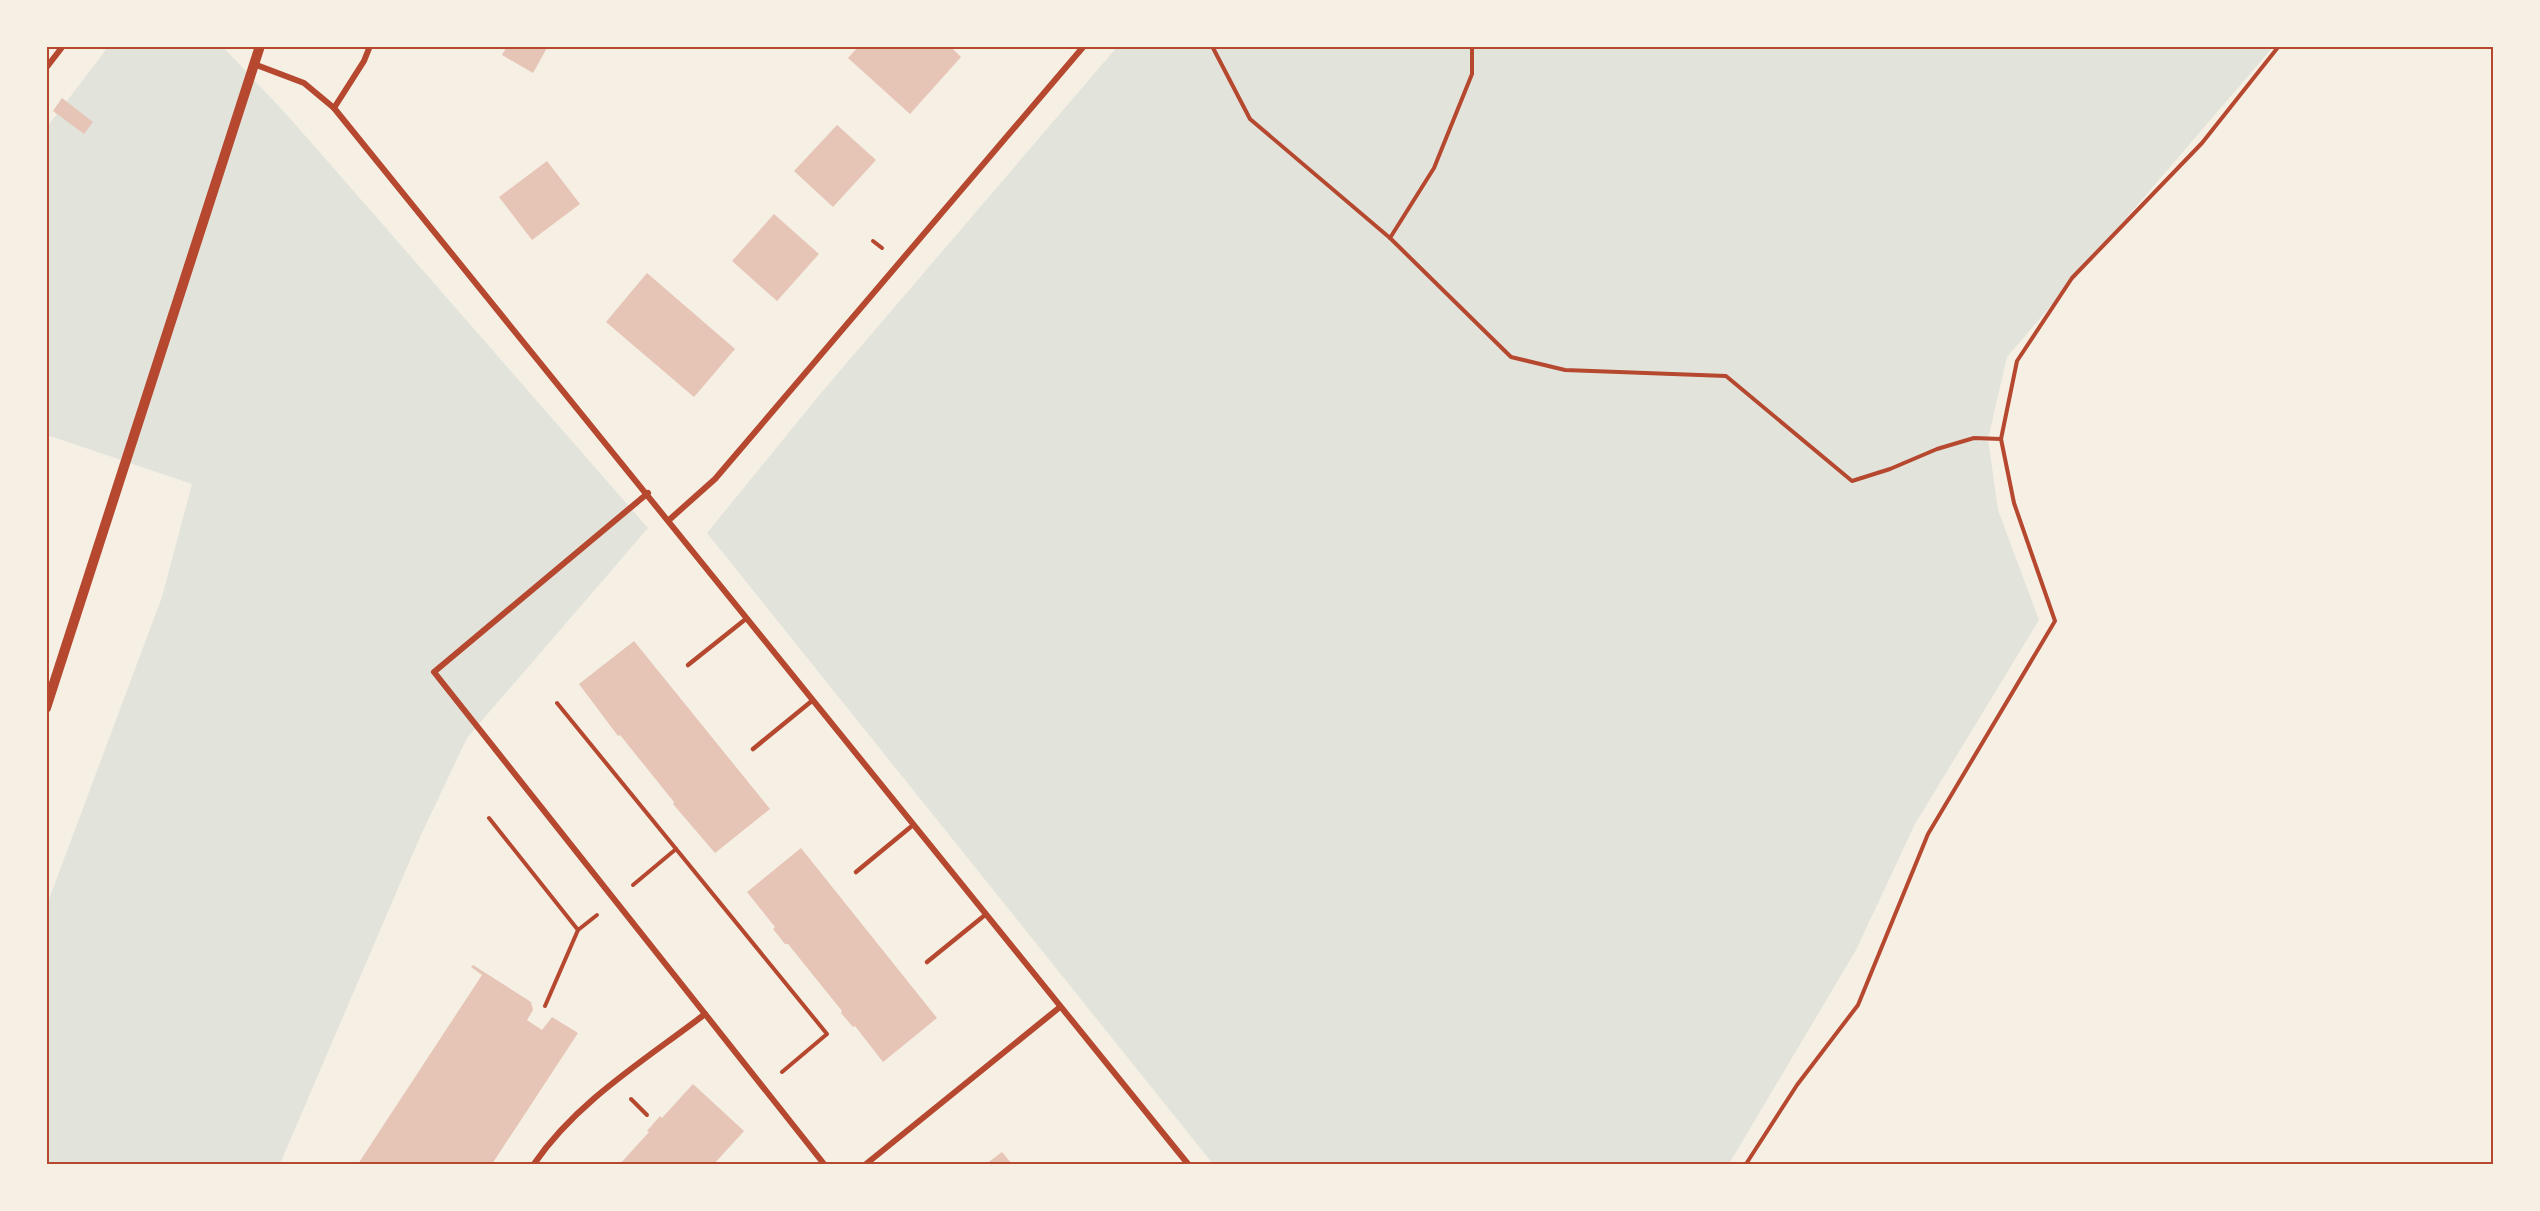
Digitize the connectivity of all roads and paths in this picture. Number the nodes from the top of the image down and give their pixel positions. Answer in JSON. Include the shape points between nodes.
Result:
{"nodes":[{"id":1,"x":63,"y":46,"type":"edge"},
{"id":2,"x":260,"y":46,"type":"edge"},
{"id":3,"x":370,"y":46,"type":"edge"},
{"id":4,"x":1084,"y":46,"type":"edge"},
{"id":5,"x":1212,"y":46,"type":"edge"},
{"id":6,"x":1472,"y":46,"type":"edge"},
{"id":7,"x":2279,"y":46,"type":"edge"},
{"id":8,"x":254,"y":64,"type":"junction"},
{"id":9,"x":46,"y":68,"type":"edge"},
{"id":10,"x":334,"y":108,"type":"junction"},
{"id":11,"x":1389,"y":238,"type":"junction"},
{"id":12,"x":2001,"y":439,"type":"junction"},
{"id":13,"x":648,"y":493,"type":"junction"},
{"id":14,"x":669,"y":520,"type":"junction"},
{"id":15,"x":747,"y":618,"type":"junction"},
{"id":16,"x":688,"y":665,"type":"dead end"},
{"id":17,"x":813,"y":700,"type":"junction"},
{"id":18,"x":557,"y":703,"type":"dead end"},
{"id":19,"x":46,"y":708,"type":"edge"},
{"id":20,"x":753,"y":749,"type":"dead end"},
{"id":21,"x":489,"y":818,"type":"dead end"},
{"id":22,"x":913,"y":825,"type":"junction"},
{"id":23,"x":676,"y":849,"type":"junction"},
{"id":24,"x":856,"y":872,"type":"dead end"},
{"id":25,"x":614,"y":900,"type":"junction"},
{"id":26,"x":985,"y":915,"type":"junction"},
{"id":27,"x":927,"y":962,"type":"dead end"},
{"id":28,"x":545,"y":1006,"type":"dead end"},
{"id":29,"x":1060,"y":1007,"type":"junction"},
{"id":30,"x":705,"y":1014,"type":"junction"},
{"id":31,"x":764,"y":1088,"type":"junction"},
{"id":32,"x":534,"y":1164,"type":"edge"},
{"id":33,"x":824,"y":1164,"type":"edge"},
{"id":34,"x":866,"y":1164,"type":"edge"},
{"id":35,"x":1188,"y":1164,"type":"edge"},
{"id":36,"x":1746,"y":1164,"type":"edge"}],
"edges":[{"from":1,"to":9,"type":"street"},
{"from":2,"to":8,"type":"street"},
{"from":3,"to":10,"type":"street"},
{"from":4,"to":14,"type":"street","via":[[715,479]]},
{"from":5,"to":11,"type":"path","via":[[1250,119]]},
{"from":6,"to":11,"type":"path","via":[[1472,74],[1434,168]]},
{"from":7,"to":12,"type":"path","via":[[2202,143],[2072,278],[2018,361]]},
{"from":8,"to":10,"type":"street","via":[[304,83]]},
{"from":8,"to":19,"type":"street"},
{"from":10,"to":13,"type":"street"},
{"from":11,"to":12,"type":"path","via":[[1511,357],[1566,370],[1726,376],[1852,481],[1974,438]]},
{"from":12,"to":36,"type":"path","via":[[2014,503],[2055,621],[1928,834],[1858,1005],[1797,1085]]},
{"from":13,"to":14,"type":"street"},
{"from":13,"to":25,"type":"street","via":[[434,672]]},
{"from":14,"to":15,"type":"street"},
{"from":15,"to":16,"type":"lane"},
{"from":15,"to":17,"type":"street"},
{"from":17,"to":20,"type":"lane"},
{"from":17,"to":22,"type":"street"},
{"from":18,"to":23,"type":"path"},
{"from":21,"to":28,"type":"path","via":[[578,930]]},
{"from":22,"to":24,"type":"lane"},
{"from":22,"to":26,"type":"street"},
{"from":23,"to":25,"type":"path"},
{"from":23,"to":31,"type":"path","via":[[827,1034]]},
{"from":25,"to":30,"type":"street"},
{"from":26,"to":27,"type":"lane"},
{"from":26,"to":29,"type":"street"},
{"from":29,"to":34,"type":"street"},
{"from":29,"to":35,"type":"street"},
{"from":30,"to":31,"type":"street"},
{"from":30,"to":32,"type":"street","via":[[574,1115]]},
{"from":31,"to":33,"type":"street"}]}
